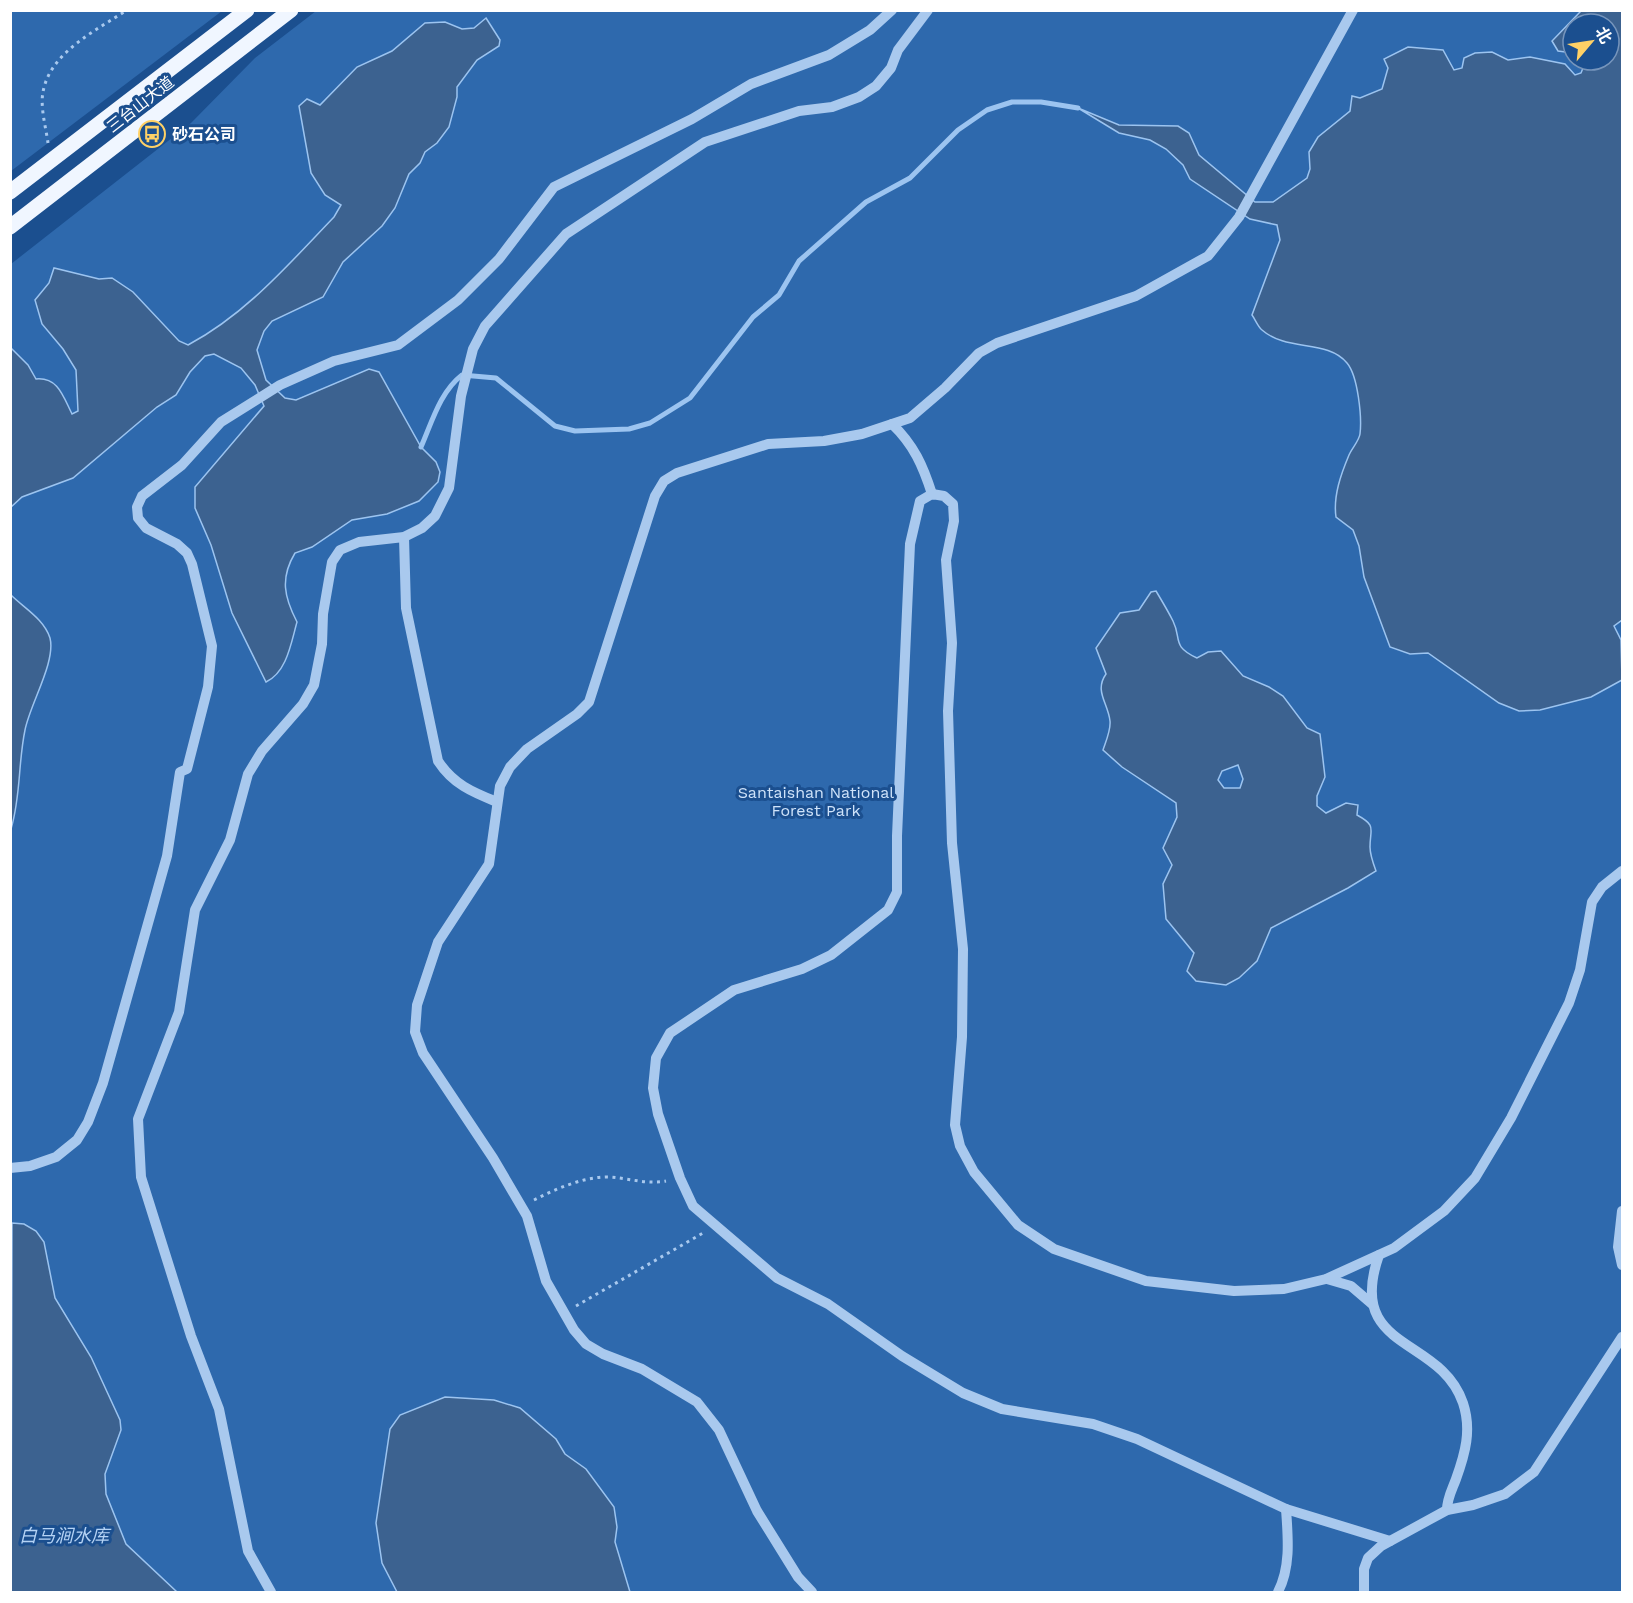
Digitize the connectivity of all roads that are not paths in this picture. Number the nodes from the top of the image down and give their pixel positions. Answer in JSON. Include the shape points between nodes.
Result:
{"nodes":[{"id":1,"x":247,"y":10,"type":"edge"},
{"id":2,"x":291,"y":10,"type":"edge"},
{"id":3,"x":892,"y":10,"type":"edge"},
{"id":4,"x":928,"y":10,"type":"edge"},
{"id":5,"x":1353,"y":10,"type":"edge"},
{"id":6,"x":10,"y":192,"type":"edge"},
{"id":7,"x":10,"y":227,"type":"edge"},
{"id":8,"x":892,"y":424,"type":"junction"},
{"id":9,"x":932,"y":494,"type":"junction"},
{"id":10,"x":404,"y":537,"type":"junction"},
{"id":11,"x":497,"y":802,"type":"junction"},
{"id":12,"x":1623,"y":871,"type":"edge"},
{"id":13,"x":10,"y":1168,"type":"edge"},
{"id":14,"x":1623,"y":1211,"type":"edge"},
{"id":15,"x":1379,"y":1255,"type":"junction"},
{"id":16,"x":1623,"y":1265,"type":"edge"},
{"id":17,"x":1326,"y":1279,"type":"junction"},
{"id":18,"x":1373,"y":1305,"type":"junction"},
{"id":19,"x":1623,"y":1337,"type":"edge"},
{"id":20,"x":1286,"y":1509,"type":"junction"},
{"id":21,"x":1447,"y":1510,"type":"junction"},
{"id":22,"x":1390,"y":1541,"type":"junction"},
{"id":23,"x":271,"y":1593,"type":"edge"},
{"id":24,"x":812,"y":1593,"type":"edge"},
{"id":25,"x":1278,"y":1593,"type":"edge"},
{"id":26,"x":1364,"y":1593,"type":"edge"}],
"edges":[{"from":1,"to":6,"type":"main road","name":"三台山大道"},
{"from":2,"to":7,"type":"main road","name":"三台山大道"},
{"from":3,"to":13,"type":"lane","via":[[870,30],[829,55],[751,84],[692,119],[554,187],[499,259],[458,300],[398,345],[334,361],[256,399],[221,422],[182,465],[142,496],[138,518],[146,528],[177,544],[190,559],[212,646],[208,687],[187,769],[180,772],[167,856],[103,1083],[88,1122],[76,1140],[56,1157]]},
{"from":4,"to":10,"type":"lane","via":[[898,50],[891,68],[876,86],[859,97],[832,107],[799,111],[705,142],[566,234],[485,326],[473,349],[466,376],[449,489],[435,516]]},
{"from":5,"to":8,"type":"lane","via":[[1239,217],[1208,256],[1136,296],[980,353],[910,418]]},
{"from":8,"to":9,"type":"lane","via":[[918,454]]},
{"from":8,"to":11,"type":"lane","via":[[824,441],[768,444],[677,473],[664,481],[655,496],[589,702],[527,749],[510,767]]},
{"from":9,"to":17,"type":"lane","via":[[944,496],[953,504],[954,521],[946,560],[952,643],[948,711],[952,843],[963,949],[955,1125],[960,1146],[974,1172],[1018,1225],[1054,1249],[1146,1281],[1234,1291],[1284,1289]]},
{"from":9,"to":20,"type":"lane","via":[[920,501],[910,544],[897,892],[888,910],[831,955],[802,969],[734,990],[670,1033],[656,1058],[653,1088],[680,1178],[693,1206],[777,1278],[828,1304],[963,1393],[1002,1409],[1093,1424],[1137,1439]]},
{"from":10,"to":11,"type":"lane","via":[[406,608],[438,761],[448,776],[469,791]]},
{"from":10,"to":23,"type":"lane","via":[[359,542],[340,550],[332,562],[314,685],[248,774],[230,840],[195,910],[179,1012],[138,1119],[141,1178],[191,1336],[219,1409],[248,1551]]},
{"from":11,"to":24,"type":"lane","via":[[489,864],[438,942],[417,1005],[415,1032],[423,1053],[520,1205],[538,1248],[546,1281],[586,1344],[642,1369],[697,1402],[718,1430],[762,1519]]},
{"from":12,"to":15,"type":"lane","via":[[1602,887],[1592,902],[1580,970],[1569,1004],[1511,1118],[1475,1178],[1444,1211]]},
{"from":14,"to":16,"type":"lane","via":[[1618,1247]]},
{"from":15,"to":17,"type":"lane"},
{"from":15,"to":18,"type":"lane","via":[[1372,1275]]},
{"from":17,"to":18,"type":"lane","via":[[1351,1286]]},
{"from":18,"to":21,"type":"lane","via":[[1395,1339],[1446,1373],[1464,1405],[1469,1425],[1465,1456],[1447,1499]]},
{"from":19,"to":21,"type":"lane","via":[[1534,1472],[1505,1494]]},
{"from":20,"to":22,"type":"lane"},
{"from":20,"to":25,"type":"lane","via":[[1285,1578]]},
{"from":21,"to":22,"type":"lane"},
{"from":22,"to":26,"type":"lane","via":[[1368,1558]]}]}
